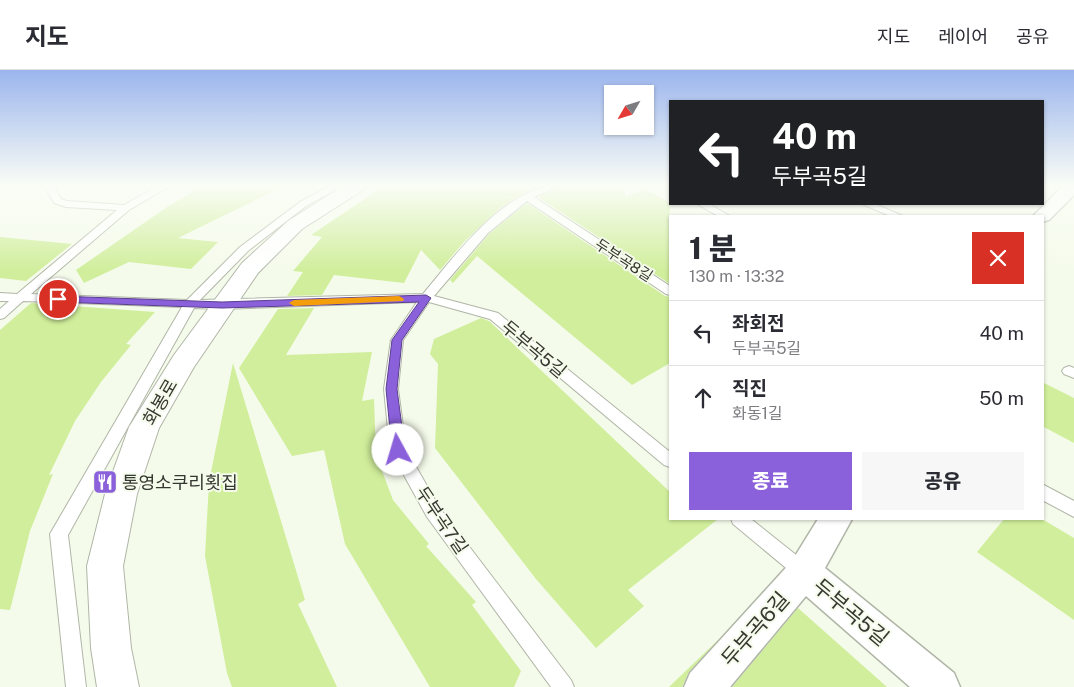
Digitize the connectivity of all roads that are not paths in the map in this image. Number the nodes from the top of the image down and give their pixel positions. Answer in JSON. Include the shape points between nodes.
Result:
{"nodes":[{"id":1,"x":118,"y":215,"type":"edge"},
{"id":2,"x":289,"y":215,"type":"edge"},
{"id":3,"x":309,"y":215,"type":"edge"},
{"id":4,"x":503,"y":215,"type":"edge"},
{"id":5,"x":554,"y":215,"type":"edge"},
{"id":6,"x":669,"y":290,"type":"edge"},
{"id":7,"x":0,"y":297,"type":"edge"},
{"id":8,"x":21,"y":297,"type":"junction"},
{"id":9,"x":426,"y":298,"type":"junction"},
{"id":10,"x":190,"y":304,"type":"junction"},
{"id":11,"x":222,"y":305,"type":"junction"},
{"id":12,"x":0,"y":315,"type":"edge"},
{"id":13,"x":669,"y":460,"type":"edge"},
{"id":14,"x":1044,"y":492,"type":"edge"},
{"id":15,"x":1074,"y":510,"type":"edge"},
{"id":16,"x":741,"y":520,"type":"edge"},
{"id":17,"x":835,"y":520,"type":"edge"},
{"id":18,"x":804,"y":572,"type":"junction"},
{"id":19,"x":76,"y":687,"type":"edge"},
{"id":20,"x":118,"y":687,"type":"edge"},
{"id":21,"x":564,"y":687,"type":"edge"},
{"id":22,"x":704,"y":687,"type":"edge"},
{"id":23,"x":940,"y":687,"type":"edge"}],
"edges":[{"from":1,"to":8,"type":"lane"},
{"from":2,"to":10,"type":"lane","via":[[244,249]]},
{"from":3,"to":11,"type":"street","name":"화봉로","via":[[250,268]]},
{"from":4,"to":9,"type":"lane","name":"두부곡7길","via":[[464,252]]},
{"from":5,"to":6,"type":"lane","name":"두부곡8길"},
{"from":7,"to":8,"type":"lane","name":"두부곡5길"},
{"from":8,"to":10,"type":"lane","name":"두부곡5길"},
{"from":8,"to":12,"type":"lane"},
{"from":9,"to":11,"type":"lane","name":"두부곡5길"},
{"from":9,"to":13,"type":"lane","name":"두부곡5길","via":[[494,316]]},
{"from":9,"to":21,"type":"lane","name":"두부곡7길","via":[[397,340],[391,389],[398,450],[433,512]]},
{"from":10,"to":11,"type":"lane","name":"두부곡5길"},
{"from":10,"to":19,"type":"lane","via":[[58,534]]},
{"from":11,"to":20,"type":"street","name":"화봉로","via":[[144,427],[121,494],[105,566],[110,648]]},
{"from":14,"to":15,"type":"lane"},
{"from":16,"to":18,"type":"lane","name":"두부곡5길"},
{"from":17,"to":18,"type":"street","name":"두부곡6길"},
{"from":18,"to":22,"type":"street","name":"두부곡6길"},
{"from":18,"to":23,"type":"street","name":"두부곡5길"}]}
